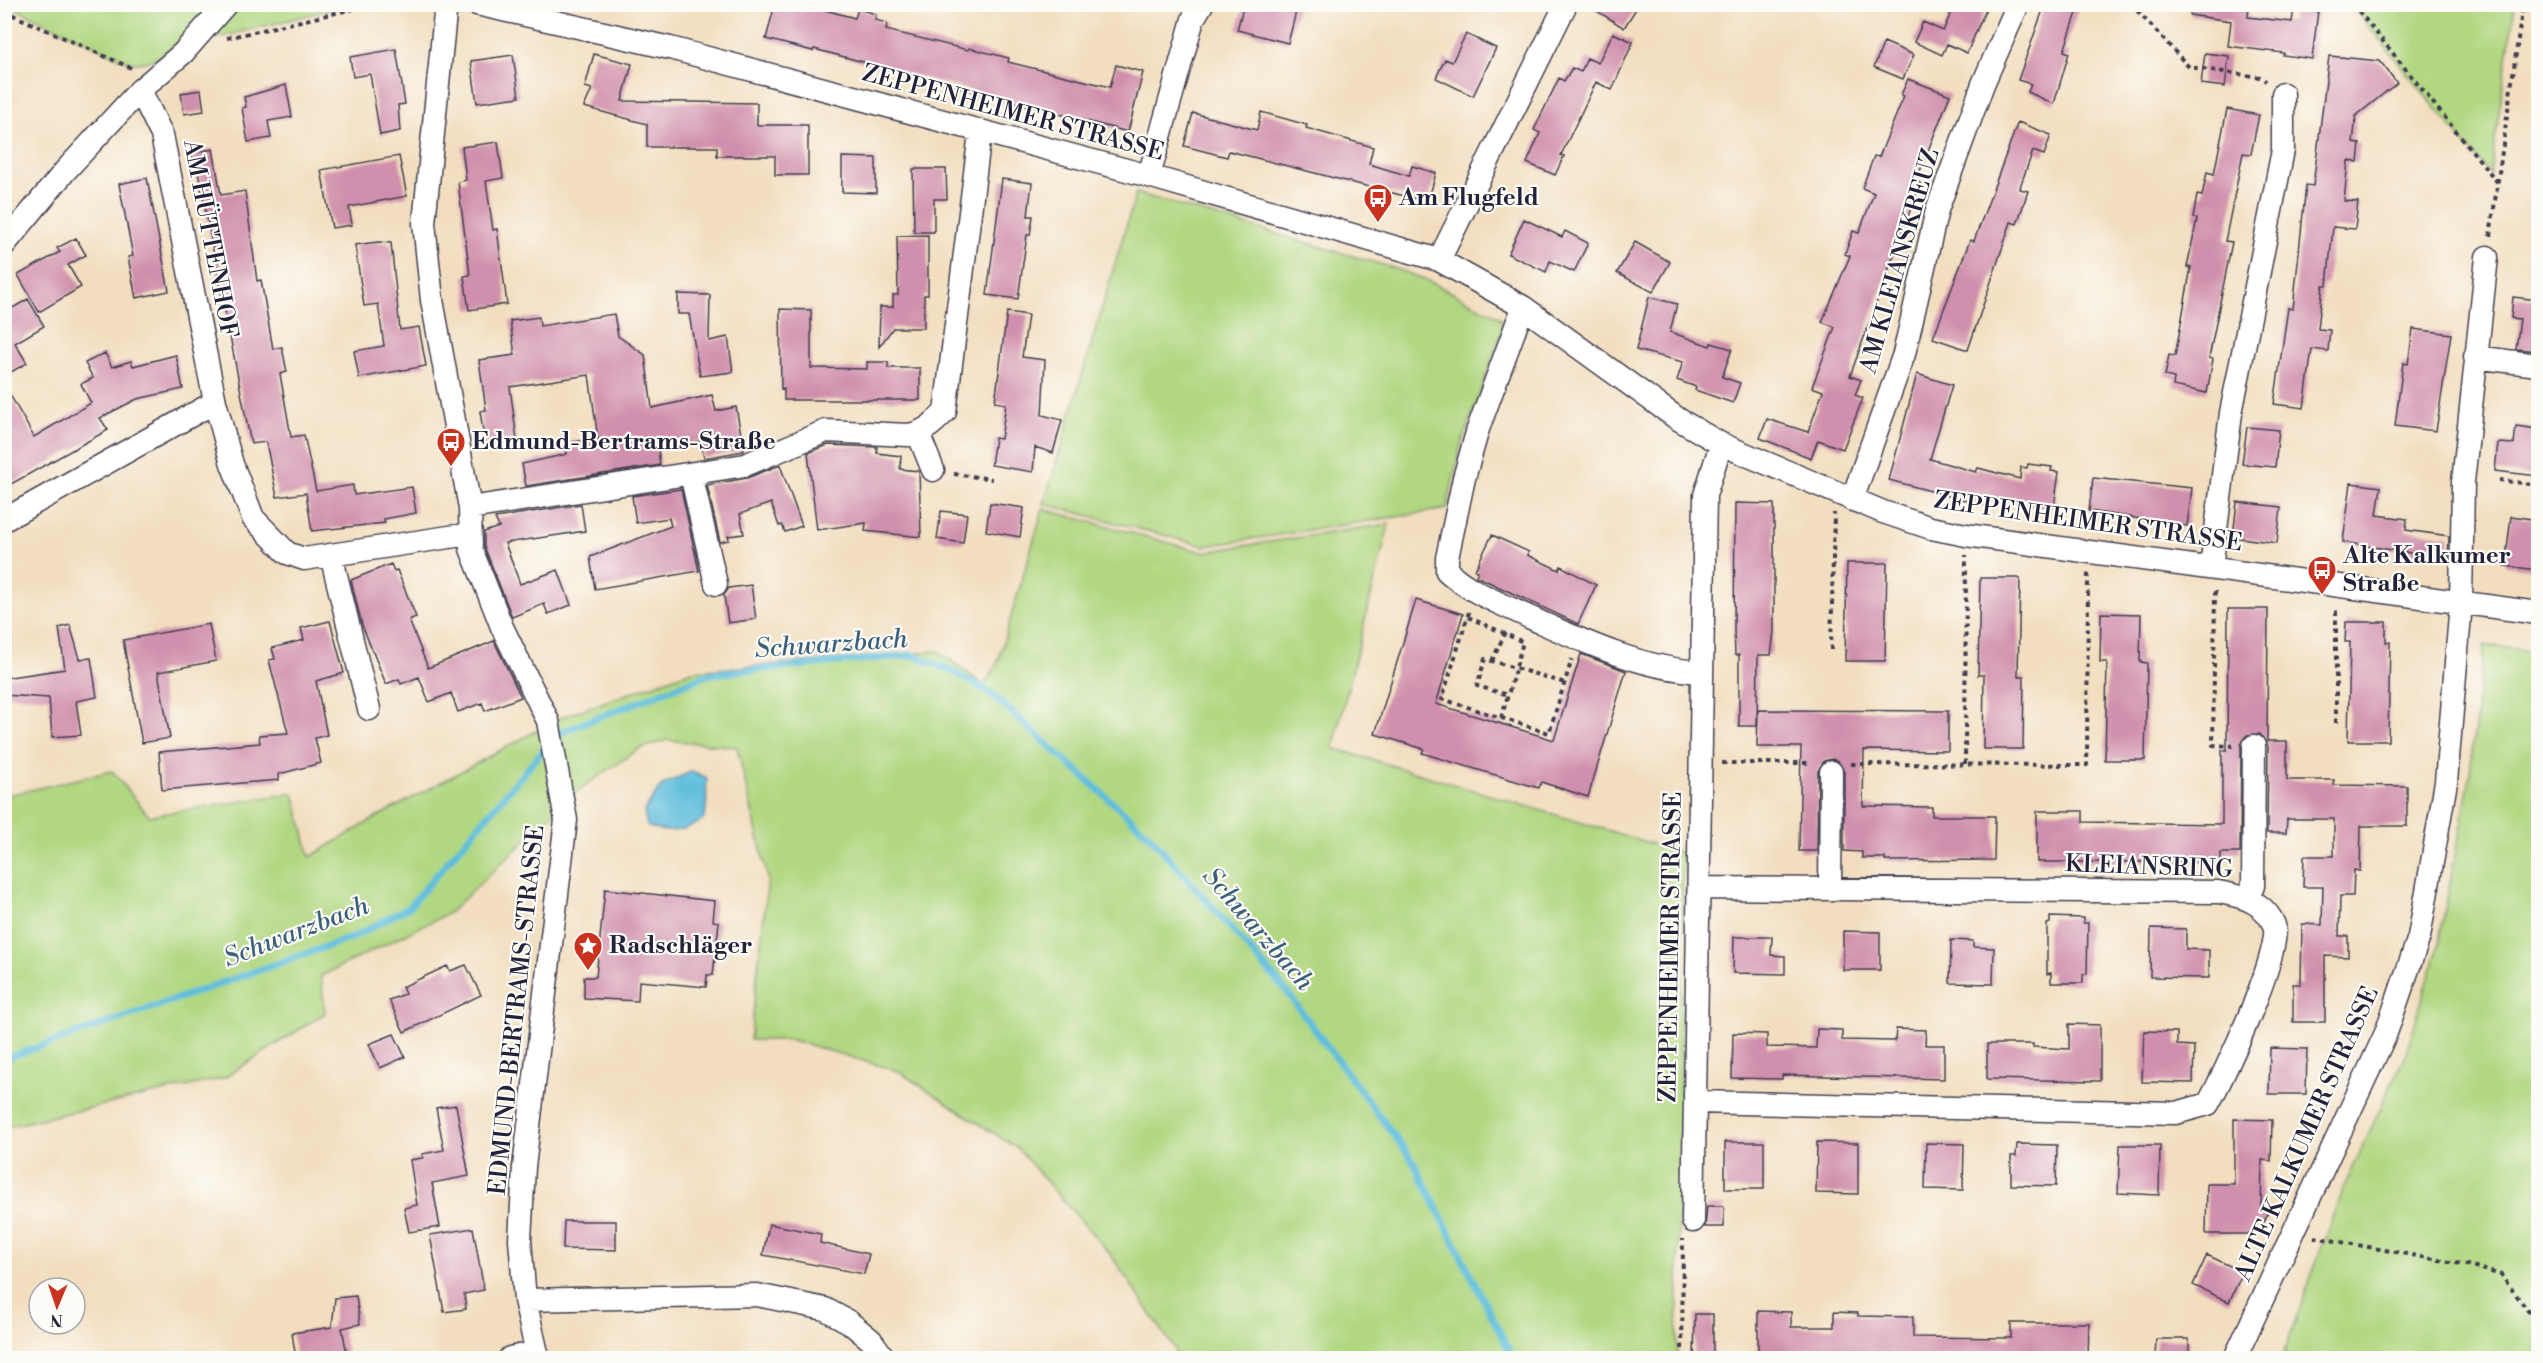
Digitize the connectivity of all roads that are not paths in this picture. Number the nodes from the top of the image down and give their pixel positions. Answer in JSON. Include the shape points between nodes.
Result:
{"nodes":[{"id":1,"x":226,"y":4,"type":"edge"},
{"id":2,"x":446,"y":4,"type":"edge"},
{"id":3,"x":477,"y":4,"type":"edge"},
{"id":4,"x":1202,"y":4,"type":"edge"},
{"id":5,"x":1566,"y":4,"type":"edge"},
{"id":6,"x":2018,"y":4,"type":"edge"},
{"id":7,"x":144,"y":85,"type":"junction"},
{"id":8,"x":2283,"y":94,"type":"road end"},
{"id":9,"x":980,"y":133,"type":"junction"},
{"id":10,"x":1149,"y":176,"type":"junction"},
{"id":11,"x":4,"y":246,"type":"edge"},
{"id":12,"x":2487,"y":257,"type":"road end"},
{"id":13,"x":1439,"y":260,"type":"junction"},
{"id":14,"x":1523,"y":307,"type":"junction"},
{"id":15,"x":2475,"y":357,"type":"junction"},
{"id":16,"x":2538,"y":365,"type":"edge"},
{"id":17,"x":215,"y":402,"type":"junction"},
{"id":18,"x":918,"y":434,"type":"junction"},
{"id":19,"x":1721,"y":444,"type":"junction"},
{"id":20,"x":933,"y":470,"type":"road end"},
{"id":21,"x":691,"y":474,"type":"junction"},
{"id":22,"x":1846,"y":497,"type":"junction"},
{"id":23,"x":470,"y":508,"type":"junction"},
{"id":24,"x":4,"y":520,"type":"edge"},
{"id":25,"x":469,"y":534,"type":"junction"},
{"id":26,"x":331,"y":555,"type":"junction"},
{"id":27,"x":2214,"y":568,"type":"junction"},
{"id":28,"x":716,"y":584,"type":"dead end"},
{"id":29,"x":2461,"y":603,"type":"junction"},
{"id":30,"x":2538,"y":613,"type":"edge"},
{"id":31,"x":1702,"y":672,"type":"junction"},
{"id":32,"x":369,"y":709,"type":"dead end"},
{"id":33,"x":2254,"y":746,"type":"road end"},
{"id":34,"x":1831,"y":766,"type":"road end"},
{"id":35,"x":1699,"y":888,"type":"junction"},
{"id":36,"x":1830,"y":889,"type":"junction"},
{"id":37,"x":2248,"y":897,"type":"junction"},
{"id":38,"x":1695,"y":1102,"type":"junction"},
{"id":39,"x":1694,"y":1221,"type":"road end"},
{"id":40,"x":525,"y":1300,"type":"junction"},
{"id":41,"x":538,"y":1356,"type":"edge"},
{"id":42,"x":510,"y":1359,"type":"edge"},
{"id":43,"x":884,"y":1359,"type":"edge"},
{"id":44,"x":2235,"y":1359,"type":"edge"}],
"edges":[{"from":1,"to":7,"type":"street","via":[[183,53]]},
{"from":2,"to":23,"type":"street","name":"EDMUND-BERTRAMS-STRASSE","via":[[424,224],[432,300]]},
{"from":3,"to":9,"type":"street","name":"ZEPPENHEIMER STRASSE","via":[[670,48]]},
{"from":4,"to":10,"type":"street","via":[[1193,19]]},
{"from":5,"to":13,"type":"street"},
{"from":6,"to":22,"type":"street","name":"AM KLEIANSKREUZ","via":[[1983,84],[1937,210],[1904,354]]},
{"from":7,"to":11,"type":"street","via":[[65,171]]},
{"from":7,"to":17,"type":"street","name":"AM HÜTTENHOF","via":[[162,135]]},
{"from":8,"to":27,"type":"street","via":[[2283,150],[2231,413]]},
{"from":9,"to":10,"type":"street","name":"ZEPPENHEIMER STRASSE"},
{"from":9,"to":18,"type":"street","via":[[945,412]]},
{"from":10,"to":13,"type":"street","name":"ZEPPENHEIMER STRASSE"},
{"from":12,"to":15,"type":"street","name":"ALTE KALKUMER STRASSE"},
{"from":13,"to":14,"type":"street","name":"ZEPPENHEIMER STRASSE"},
{"from":14,"to":19,"type":"street","name":"ZEPPENHEIMER STRASSE","via":[[1678,419]]},
{"from":14,"to":31,"type":"street","via":[[1478,429],[1464,478],[1447,571],[1463,586],[1579,639],[1676,671]]},
{"from":15,"to":16,"type":"street"},
{"from":15,"to":29,"type":"street","name":"ALTE KALKUMER STRASSE","via":[[2463,482]]},
{"from":17,"to":24,"type":"street"},
{"from":17,"to":26,"type":"street","name":"AM HÜTTENHOF","via":[[232,464],[253,518],[287,553],[304,559]]},
{"from":18,"to":20,"type":"street"},
{"from":18,"to":21,"type":"street","via":[[826,431],[745,465]]},
{"from":19,"to":22,"type":"street","name":"ZEPPENHEIMER STRASSE"},
{"from":19,"to":31,"type":"street","name":"ZEPPENHEIMER STRASSE","via":[[1705,495]]},
{"from":21,"to":23,"type":"street"},
{"from":21,"to":28,"type":"street"},
{"from":22,"to":27,"type":"street","name":"ZEPPENHEIMER STRASSE","via":[[1931,528],[1966,536]]},
{"from":23,"to":25,"type":"street","name":"EDMUND-BERTRAMS-STRASSE"},
{"from":25,"to":26,"type":"street","name":"AM HÜTTENHOF"},
{"from":25,"to":40,"type":"street","name":"EDMUND-BERTRAMS-STRASSE","via":[[471,549],[502,627],[548,721],[566,820],[524,1167],[520,1240]]},
{"from":26,"to":32,"type":"street"},
{"from":27,"to":29,"type":"street","name":"ZEPPENHEIMER STRASSE"},
{"from":29,"to":30,"type":"street","name":"ZEPPENHEIMER STRASSE"},
{"from":29,"to":44,"type":"street","name":"ALTE KALKUMER STRASSE","via":[[2446,782],[2419,937],[2386,1033]]},
{"from":31,"to":35,"type":"street","name":"ZEPPENHEIMER STRASSE"},
{"from":33,"to":37,"type":"street","via":[[2253,886]]},
{"from":34,"to":36,"type":"street"},
{"from":35,"to":36,"type":"street","name":"KLEIANSRING"},
{"from":35,"to":38,"type":"street","name":"ZEPPENHEIMER STRASSE"},
{"from":36,"to":37,"type":"street","name":"KLEIANSRING","via":[[2218,892]]},
{"from":37,"to":38,"type":"street","name":"KLEIANSRING","via":[[2276,927],[2274,951],[2226,1072],[2208,1104],[2176,1113]]},
{"from":38,"to":39,"type":"street","name":"ZEPPENHEIMER STRASSE"},
{"from":40,"to":41,"type":"street","name":"EDMUND-BERTRAMS-STRASSE"},
{"from":40,"to":43,"type":"street","via":[[757,1295],[825,1309],[872,1340]]},
{"from":41,"to":42,"type":"street"}]}
